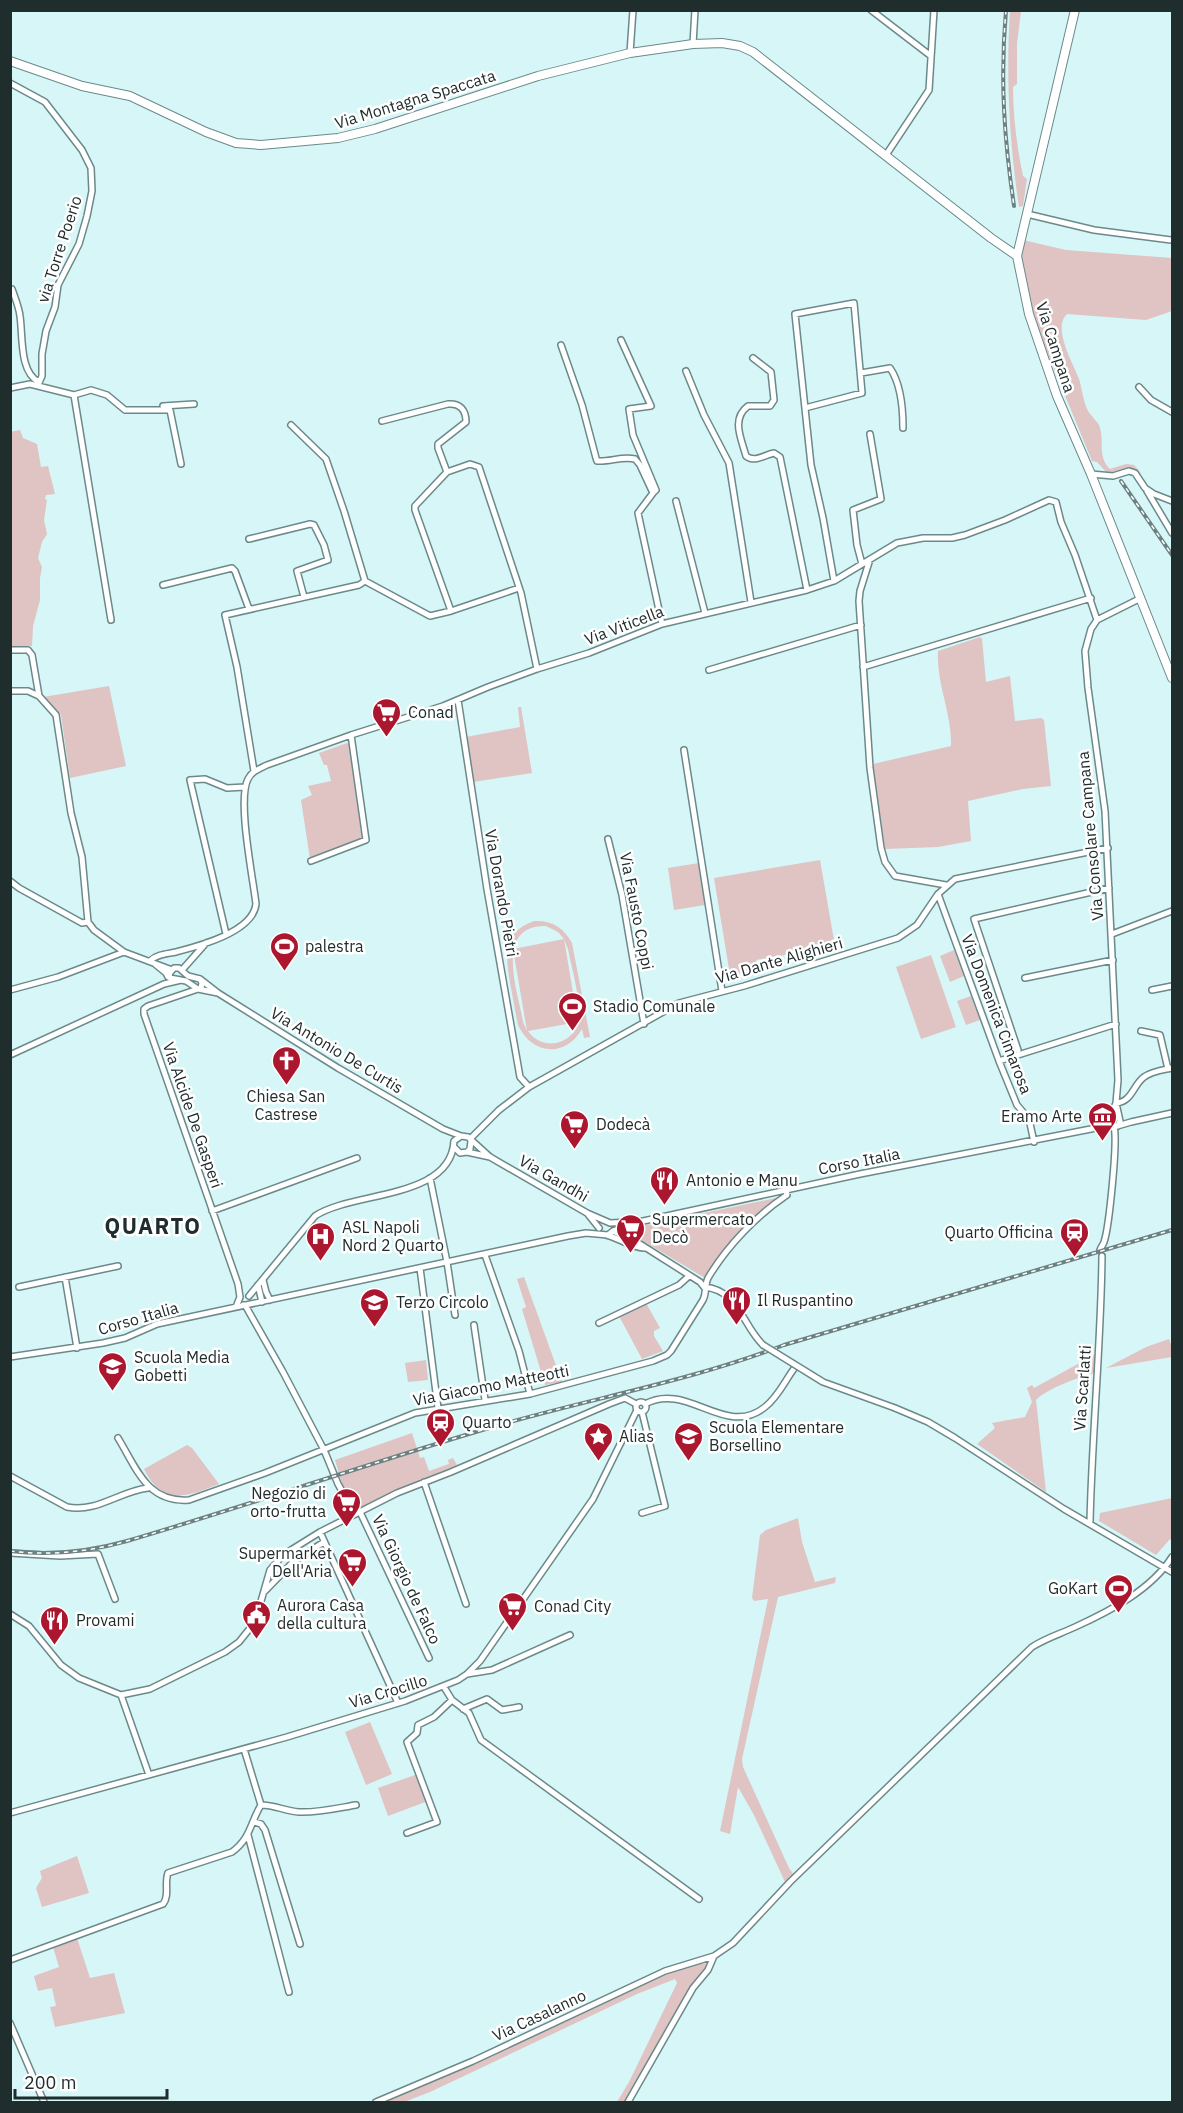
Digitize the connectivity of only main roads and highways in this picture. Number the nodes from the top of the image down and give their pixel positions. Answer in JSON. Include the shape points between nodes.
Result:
{"nodes":[{"id":1,"x":1075,"y":10,"type":"edge"},
{"id":2,"x":10,"y":62,"type":"edge"},
{"id":3,"x":1017,"y":256,"type":"junction"},
{"id":4,"x":1173,"y":678,"type":"edge"}],
"edges":[{"from":1,"to":3,"type":"main road","name":"Via Campana"},
{"from":2,"to":3,"type":"main road","name":"Via Montagna Spaccata","via":[[82,86],[130,96],[236,143],[261,145],[338,138],[375,129],[538,76],[630,53],[693,44],[740,46],[753,52]]},
{"from":3,"to":4,"type":"main road","name":"Via Campana","via":[[1029,314],[1057,396]]}]}
